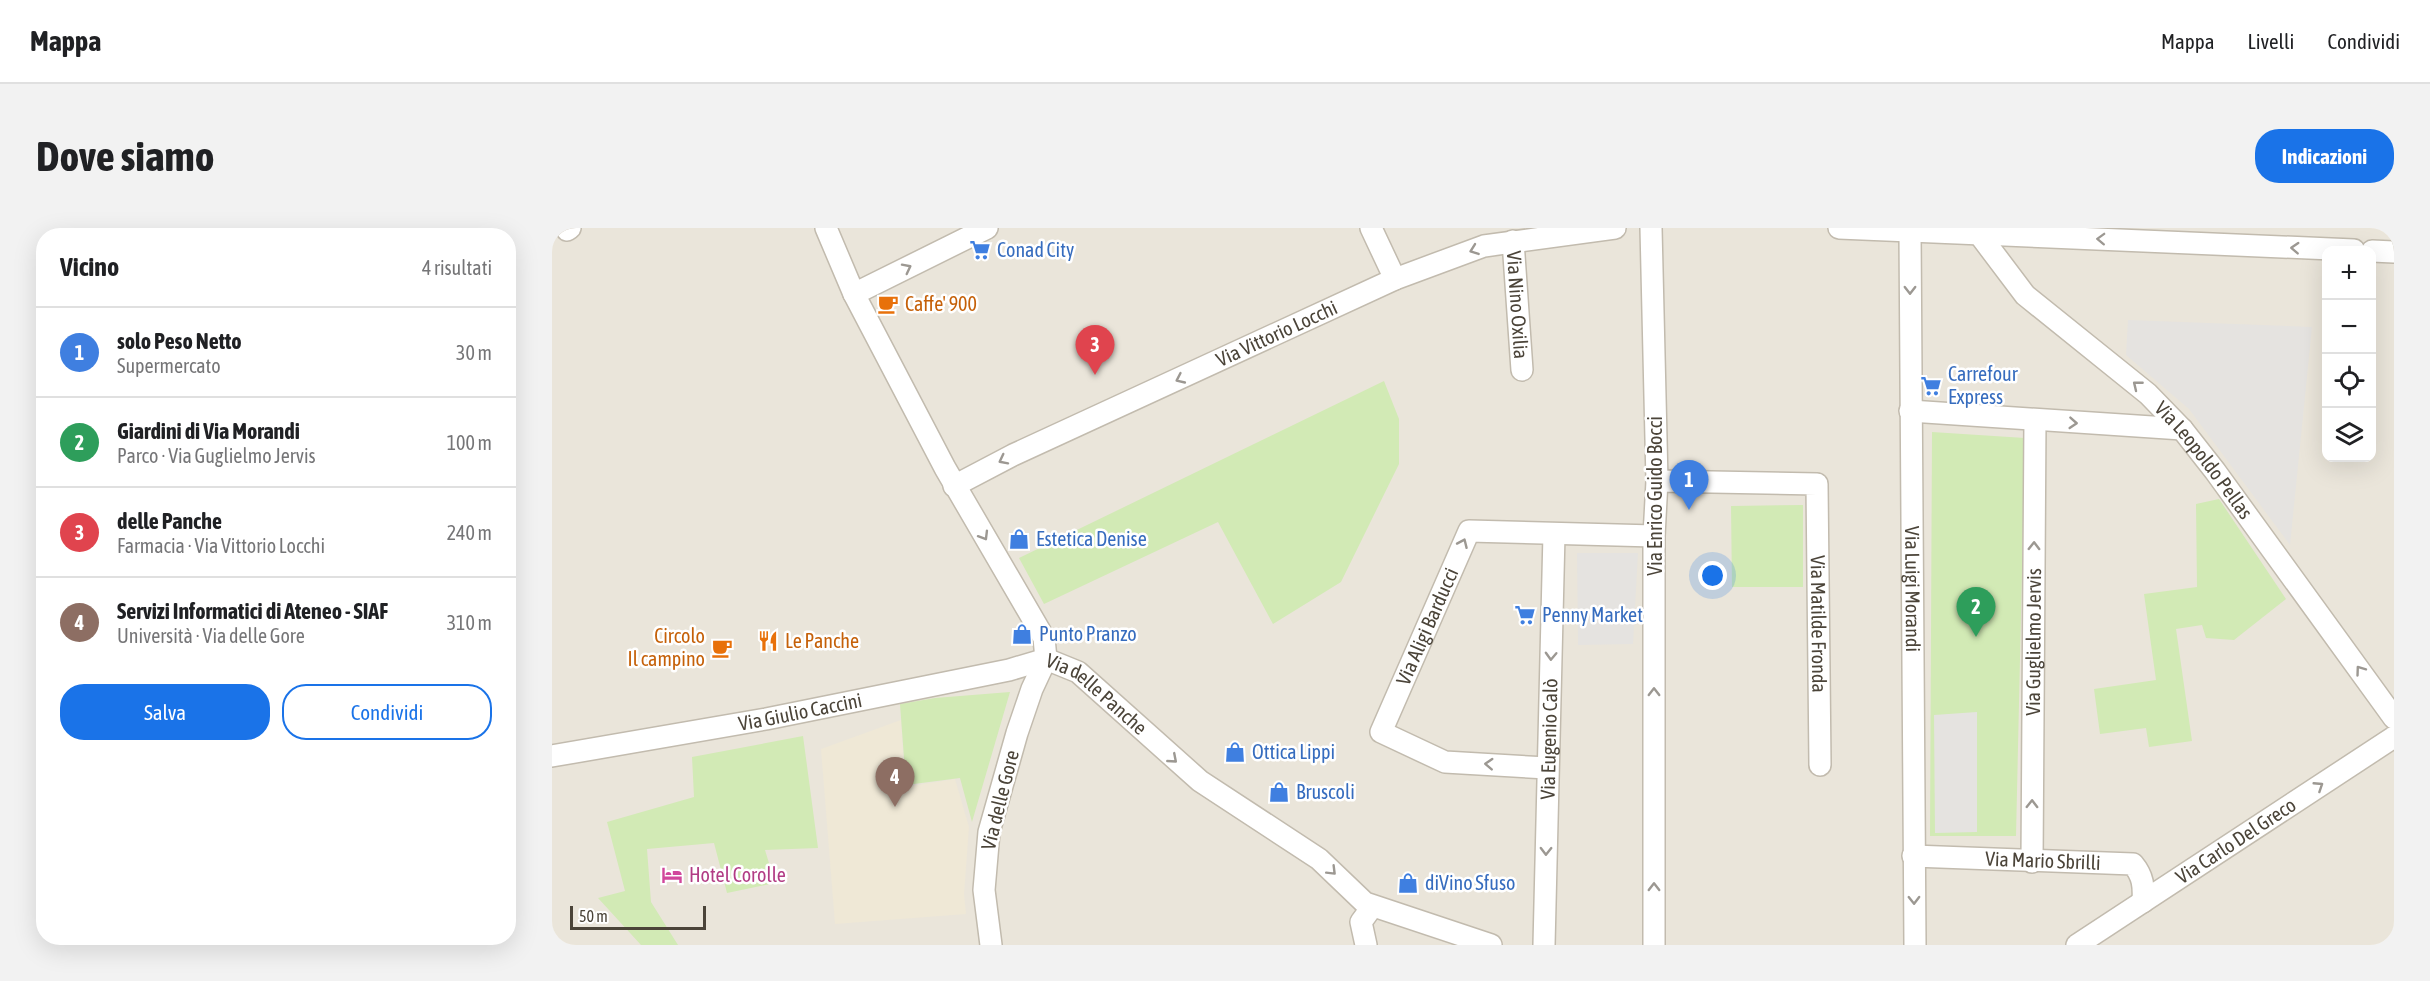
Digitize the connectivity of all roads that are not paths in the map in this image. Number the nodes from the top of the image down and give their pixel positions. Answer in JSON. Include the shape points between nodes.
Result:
{"nodes":[{"id":1,"x":826,"y":228,"type":"edge"},
{"id":2,"x":987,"y":228,"type":"edge"},
{"id":3,"x":1371,"y":228,"type":"edge"},
{"id":4,"x":1612,"y":228,"type":"edge"},
{"id":5,"x":1651,"y":228,"type":"edge"},
{"id":6,"x":1839,"y":228,"type":"edge"},
{"id":7,"x":1910,"y":232,"type":"junction"},
{"id":8,"x":1979,"y":234,"type":"junction"},
{"id":9,"x":1513,"y":241,"type":"junction"},
{"id":10,"x":2322,"y":249,"type":"edge"},
{"id":11,"x":2376,"y":251,"type":"edge"},
{"id":12,"x":2394,"y":252,"type":"edge"},
{"id":13,"x":1395,"y":279,"type":"junction"},
{"id":14,"x":854,"y":294,"type":"junction"},
{"id":15,"x":1522,"y":370,"type":"dead end"},
{"id":16,"x":1910,"y":411,"type":"junction"},
{"id":17,"x":2035,"y":420,"type":"junction"},
{"id":18,"x":2181,"y":429,"type":"junction"},
{"id":19,"x":1657,"y":481,"type":"junction"},
{"id":20,"x":954,"y":486,"type":"junction"},
{"id":21,"x":1554,"y":534,"type":"junction"},
{"id":22,"x":1654,"y":536,"type":"junction"},
{"id":23,"x":1046,"y":659,"type":"junction"},
{"id":24,"x":2394,"y":718,"type":"edge"},
{"id":25,"x":2394,"y":736,"type":"edge"},
{"id":26,"x":552,"y":756,"type":"edge"},
{"id":27,"x":1820,"y":765,"type":"dead end"},
{"id":28,"x":1547,"y":768,"type":"junction"},
{"id":29,"x":1913,"y":856,"type":"junction"},
{"id":30,"x":2032,"y":862,"type":"junction"},
{"id":31,"x":2143,"y":902,"type":"junction"},
{"id":32,"x":1372,"y":907,"type":"junction"},
{"id":33,"x":991,"y":945,"type":"edge"},
{"id":34,"x":1366,"y":945,"type":"edge"},
{"id":35,"x":1491,"y":945,"type":"edge"},
{"id":36,"x":1544,"y":945,"type":"edge"},
{"id":37,"x":1654,"y":945,"type":"edge"},
{"id":38,"x":1915,"y":945,"type":"edge"},
{"id":39,"x":2078,"y":945,"type":"edge"}],
"edges":[{"from":1,"to":14,"type":"street","name":"Via delle Panche"},
{"from":14,"to":2,"type":"street","one_way":true},
{"from":3,"to":13,"type":"street"},
{"from":4,"to":9,"type":"street","name":"Via Vittorio Locchi"},
{"from":5,"to":19,"type":"street","name":"Via Enrico Guido Bocci"},
{"from":6,"to":7,"type":"street"},
{"from":7,"to":8,"type":"street"},
{"from":7,"to":16,"type":"street","name":"Via Luigi Morandi","one_way":true},
{"from":10,"to":8,"type":"street","one_way":true},
{"from":18,"to":8,"type":"street","name":"Via Leopoldo Pellas","one_way":true,"via":[[2148,394],[2025,295]]},
{"from":9,"to":13,"type":"street","name":"Via Vittorio Locchi","one_way":true,"via":[[1484,246]]},
{"from":9,"to":15,"type":"street","name":"Via Nino Oxilia"},
{"from":11,"to":12,"type":"street"},
{"from":13,"to":20,"type":"street","name":"Via Vittorio Locchi","one_way":true},
{"from":14,"to":20,"type":"street","name":"Via delle Panche"},
{"from":16,"to":17,"type":"street"},
{"from":16,"to":29,"type":"street","name":"Via Luigi Morandi"},
{"from":17,"to":18,"type":"street","one_way":true},
{"from":30,"to":17,"type":"street","name":"Via Guglielmo Jervis","one_way":true},
{"from":24,"to":18,"type":"street","name":"Via Leopoldo Pellas","one_way":true},
{"from":19,"to":22,"type":"street","name":"Via Enrico Guido Bocci"},
{"from":19,"to":27,"type":"street","name":"Via Matilde Fronda","via":[[1817,484]]},
{"from":20,"to":23,"type":"street","name":"Via delle Panche","one_way":true,"via":[[1044,638]]},
{"from":21,"to":22,"type":"street","name":"Via Aligi Barducci"},
{"from":21,"to":28,"type":"street","name":"Via Eugenio Calò","one_way":true},
{"from":28,"to":21,"type":"street","name":"Via Aligi Barducci","one_way":true,"via":[[1445,762],[1381,732],[1469,531]]},
{"from":37,"to":22,"type":"street","name":"Via Enrico Guido Bocci","one_way":true},
{"from":23,"to":26,"type":"street","name":"Via Giulio Caccini","via":[[1009,670],[766,719]]},
{"from":23,"to":32,"type":"street","name":"Via delle Panche","one_way":true,"via":[[1078,672],[1200,781],[1319,859]]},
{"from":23,"to":33,"type":"street","name":"Via delle Gore","via":[[1032,689],[992,816],[984,890]]},
{"from":31,"to":25,"type":"street","name":"Via Carlo Del Greco","one_way":true},
{"from":28,"to":36,"type":"street","name":"Via Eugenio Calò","one_way":true},
{"from":29,"to":30,"type":"street","name":"Via Mario Sbrilli"},
{"from":29,"to":38,"type":"street","name":"Via Luigi Morandi","one_way":true},
{"from":30,"to":31,"type":"street","name":"Via Mario Sbrilli","via":[[2133,864],[2144,886]]},
{"from":31,"to":39,"type":"street","name":"Via Carlo Del Greco"},
{"from":32,"to":34,"type":"street","via":[[1361,922]]},
{"from":32,"to":35,"type":"street","name":"Via delle Panche"}]}
